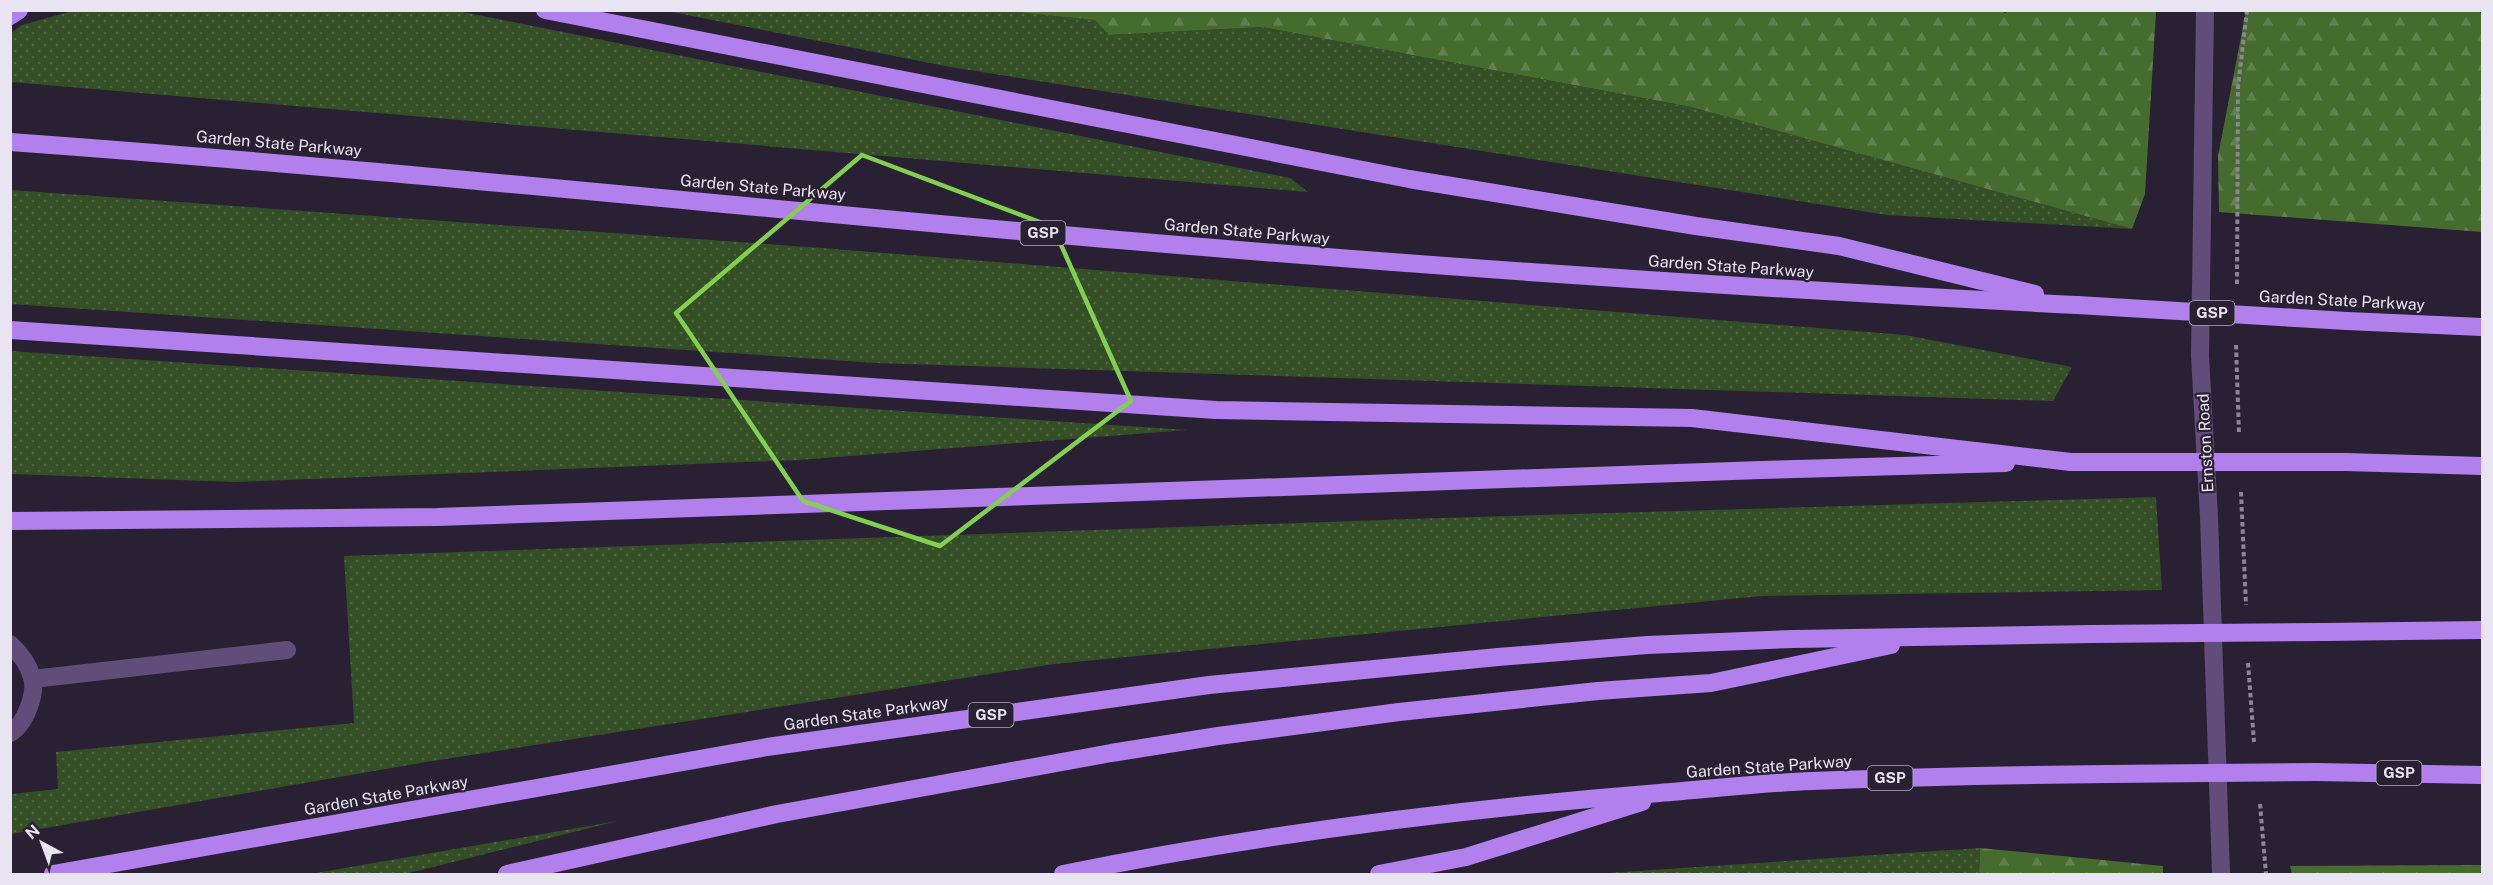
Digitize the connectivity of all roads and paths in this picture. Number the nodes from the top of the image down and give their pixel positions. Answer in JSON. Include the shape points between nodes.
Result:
{"nodes":[{"id":1,"x":20,"y":10,"type":"edge"},
{"id":2,"x":545,"y":10,"type":"edge"},
{"id":3,"x":2205,"y":10,"type":"edge"},
{"id":4,"x":10,"y":16,"type":"edge"},
{"id":5,"x":11,"y":142,"type":"edge"},
{"id":6,"x":2078,"y":305,"type":"junction"},
{"id":7,"x":2482,"y":327,"type":"edge"},
{"id":8,"x":10,"y":330,"type":"edge"},
{"id":9,"x":2071,"y":462,"type":"junction"},
{"id":10,"x":2482,"y":466,"type":"edge"},
{"id":11,"x":10,"y":521,"type":"edge"},
{"id":12,"x":2482,"y":630,"type":"edge"},
{"id":13,"x":1937,"y":636,"type":"junction"},
{"id":14,"x":10,"y":644,"type":"edge"},
{"id":15,"x":287,"y":650,"type":"dead end"},
{"id":16,"x":33,"y":679,"type":"junction"},
{"id":17,"x":10,"y":733,"type":"edge"},
{"id":18,"x":2482,"y":775,"type":"edge"},
{"id":19,"x":1672,"y":792,"type":"junction"},
{"id":20,"x":53,"y":874,"type":"edge"},
{"id":21,"x":507,"y":874,"type":"edge"},
{"id":22,"x":1063,"y":874,"type":"edge"},
{"id":23,"x":1379,"y":874,"type":"edge"},
{"id":24,"x":2221,"y":874,"type":"edge"}],
"edges":[{"from":1,"to":4,"type":"highway"},
{"from":2,"to":6,"type":"highway","via":[[1409,179],[1839,246]]},
{"from":3,"to":24,"type":"street","name":"Ernston Road","via":[[2200,356]]},
{"from":5,"to":6,"type":"highway","name":"Garden State Parkway","number":"GSP","via":[[1575,276]]},
{"from":6,"to":7,"type":"highway","name":"Garden State Parkway","number":"GSP","bridge":true},
{"from":8,"to":9,"type":"highway","via":[[1216,410],[1692,418]]},
{"from":9,"to":10,"type":"highway","bridge":true},
{"from":9,"to":11,"type":"highway","via":[[460,516]]},
{"from":12,"to":13,"type":"highway","name":"Garden State Parkway","number":"GSP","bridge":true},
{"from":13,"to":20,"type":"highway","name":"Garden State Parkway","number":"GSP","via":[[1647,645],[1209,685],[767,747]]},
{"from":13,"to":21,"type":"highway","via":[[1711,683],[1399,712],[1218,736],[1013,770],[777,814]]},
{"from":14,"to":16,"type":"street","via":[[21,655]]},
{"from":15,"to":16,"type":"street"},
{"from":16,"to":17,"type":"street","via":[[29,710]]},
{"from":18,"to":19,"type":"highway","name":"Garden State Parkway","number":"GSP","bridge":true,"via":[[2316,772],[1952,776],[1809,781]]},
{"from":19,"to":22,"type":"highway","name":"Garden State Parkway","number":"GSP","via":[[1371,821]]},
{"from":19,"to":23,"type":"highway","via":[[1466,857]]}]}
